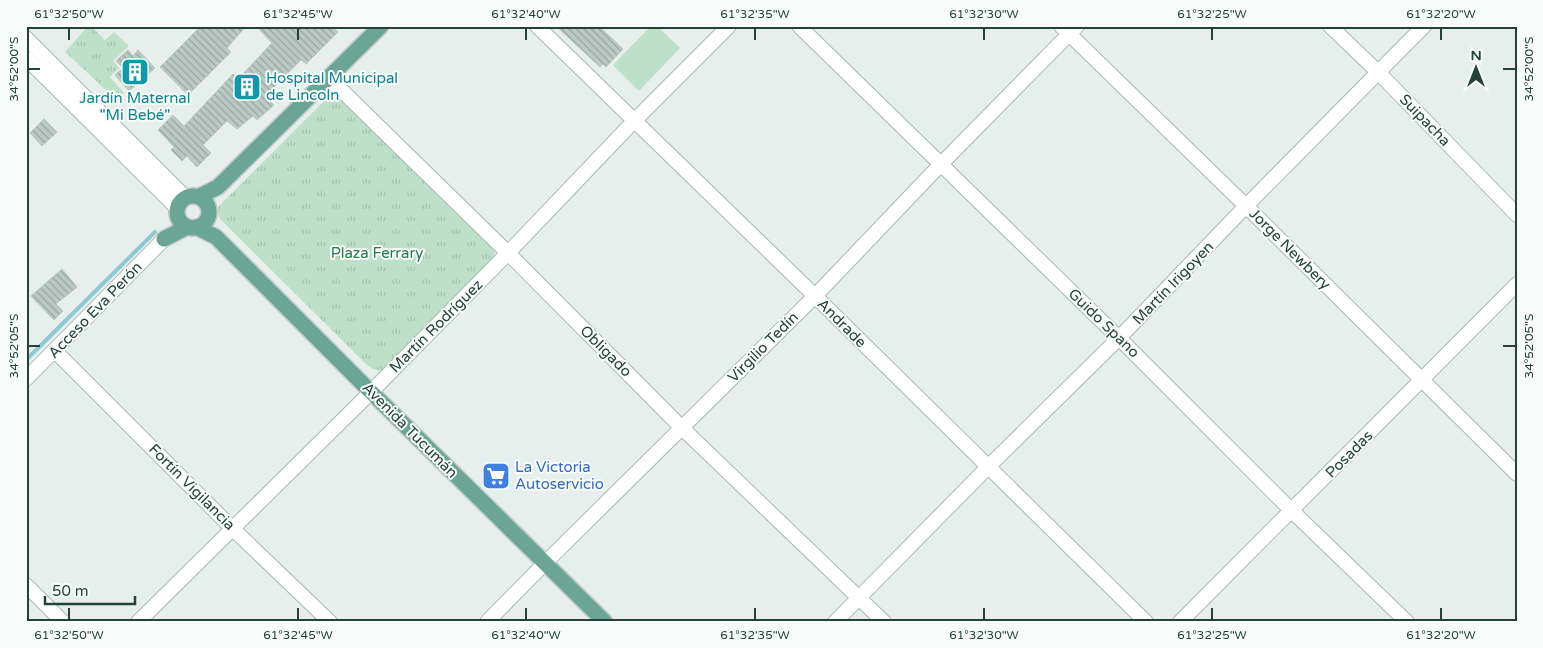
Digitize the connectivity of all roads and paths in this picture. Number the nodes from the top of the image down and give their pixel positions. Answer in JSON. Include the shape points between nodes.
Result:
{"nodes":[{"id":1,"x":382,"y":26,"type":"edge"},
{"id":2,"x":537,"y":26,"type":"edge"},
{"id":3,"x":729,"y":26,"type":"edge"},
{"id":4,"x":799,"y":26,"type":"edge"},
{"id":5,"x":1330,"y":26,"type":"edge"},
{"id":6,"x":1424,"y":26,"type":"edge"},
{"id":7,"x":1069,"y":29,"type":"edge"},
{"id":8,"x":26,"y":38,"type":"edge"},
{"id":9,"x":26,"y":58,"type":"edge"},
{"id":10,"x":1378,"y":72,"type":"junction"},
{"id":11,"x":329,"y":78,"type":"junction"},
{"id":12,"x":634,"y":121,"type":"junction"},
{"id":13,"x":940,"y":164,"type":"junction"},
{"id":14,"x":1246,"y":206,"type":"junction"},
{"id":15,"x":192,"y":212,"type":"junction"},
{"id":16,"x":1517,"y":215,"type":"edge"},
{"id":17,"x":164,"y":240,"type":"joint"},
{"id":18,"x":508,"y":254,"type":"junction"},
{"id":19,"x":1517,"y":284,"type":"edge"},
{"id":20,"x":815,"y":296,"type":"junction"},
{"id":21,"x":1120,"y":338,"type":"junction"},
{"id":22,"x":56,"y":350,"type":"junction"},
{"id":23,"x":26,"y":379,"type":"edge"},
{"id":24,"x":1422,"y":380,"type":"junction"},
{"id":25,"x":371,"y":392,"type":"junction"},
{"id":26,"x":681,"y":427,"type":"junction"},
{"id":27,"x":988,"y":466,"type":"junction"},
{"id":28,"x":1517,"y":474,"type":"edge"},
{"id":29,"x":1292,"y":511,"type":"junction"},
{"id":30,"x":232,"y":528,"type":"junction"},
{"id":31,"x":545,"y":563,"type":"junction"},
{"id":32,"x":26,"y":586,"type":"edge"},
{"id":33,"x":859,"y":597,"type":"junction"},
{"id":34,"x":63,"y":622,"type":"edge"},
{"id":35,"x":138,"y":622,"type":"edge"},
{"id":36,"x":330,"y":622,"type":"edge"},
{"id":37,"x":487,"y":622,"type":"edge"},
{"id":38,"x":605,"y":622,"type":"edge"},
{"id":39,"x":835,"y":622,"type":"edge"},
{"id":40,"x":884,"y":622,"type":"edge"},
{"id":41,"x":1146,"y":622,"type":"edge"},
{"id":42,"x":1180,"y":622,"type":"edge"},
{"id":43,"x":1407,"y":622,"type":"edge"}],
"edges":[{"from":1,"to":11,"type":"main road","name":"Acceso Eva Perón"},
{"from":2,"to":12,"type":"street","name":"Andrade"},
{"from":3,"to":12,"type":"street","name":"Martín Rodríguez"},
{"from":4,"to":13,"type":"street","name":"Guido Spano"},
{"from":5,"to":10,"type":"street","name":"Suipacha"},
{"from":6,"to":10,"type":"street","name":"Martín Irigoyen"},
{"from":7,"to":13,"type":"street","name":"Virgilio Tedín"},
{"from":7,"to":14,"type":"street","name":"Jorge Newbery"},
{"from":8,"to":15,"type":"street"},
{"from":9,"to":15,"type":"street"},
{"from":10,"to":14,"type":"street","name":"Martín Irigoyen"},
{"from":10,"to":16,"type":"street","name":"Suipacha"},
{"from":11,"to":15,"type":"main road","name":"Acceso Eva Perón"},
{"from":11,"to":18,"type":"street","name":"Obligado"},
{"from":12,"to":18,"type":"street","name":"Martín Rodríguez"},
{"from":12,"to":20,"type":"street","name":"Andrade"},
{"from":13,"to":20,"type":"street","name":"Virgilio Tedín"},
{"from":13,"to":21,"type":"street","name":"Guido Spano"},
{"from":14,"to":21,"type":"street","name":"Martín Irigoyen"},
{"from":14,"to":24,"type":"street","name":"Jorge Newbery"},
{"from":15,"to":17,"type":"main road","name":"Acceso Eva Perón"},
{"from":15,"to":25,"type":"main road","name":"Avenida Tucumán"},
{"from":17,"to":22,"type":"street","name":"Acceso Eva Perón"},
{"from":18,"to":25,"type":"street","name":"Martín Rodríguez"},
{"from":18,"to":26,"type":"street","name":"Obligado"},
{"from":19,"to":24,"type":"street","name":"Posadas"},
{"from":20,"to":26,"type":"street","name":"Virgilio Tedín"},
{"from":20,"to":27,"type":"street","name":"Andrade"},
{"from":21,"to":27,"type":"street","name":"Martín Irigoyen"},
{"from":21,"to":29,"type":"street","name":"Guido Spano"},
{"from":22,"to":23,"type":"street","name":"Acceso Eva Perón"},
{"from":22,"to":30,"type":"street","name":"Fortín Vigilancia"},
{"from":24,"to":28,"type":"street","name":"Jorge Newbery"},
{"from":24,"to":29,"type":"street","name":"Posadas"},
{"from":25,"to":30,"type":"street","name":"Martín Rodríguez"},
{"from":25,"to":31,"type":"main road","name":"Avenida Tucumán"},
{"from":26,"to":31,"type":"street","name":"Virgilio Tedín"},
{"from":26,"to":33,"type":"street","name":"Obligado"},
{"from":27,"to":33,"type":"street","name":"Martín Irigoyen"},
{"from":27,"to":41,"type":"street","name":"Andrade"},
{"from":29,"to":42,"type":"street","name":"Posadas"},
{"from":29,"to":43,"type":"street","name":"Guido Spano"},
{"from":30,"to":35,"type":"street","name":"Martín Rodríguez"},
{"from":30,"to":36,"type":"street","name":"Fortín Vigilancia"},
{"from":31,"to":37,"type":"street","name":"Virgilio Tedín"},
{"from":31,"to":38,"type":"main road","name":"Avenida Tucumán"},
{"from":32,"to":34,"type":"street"},
{"from":33,"to":39,"type":"street","name":"Martín Irigoyen"},
{"from":33,"to":40,"type":"street","name":"Obligado"}]}
